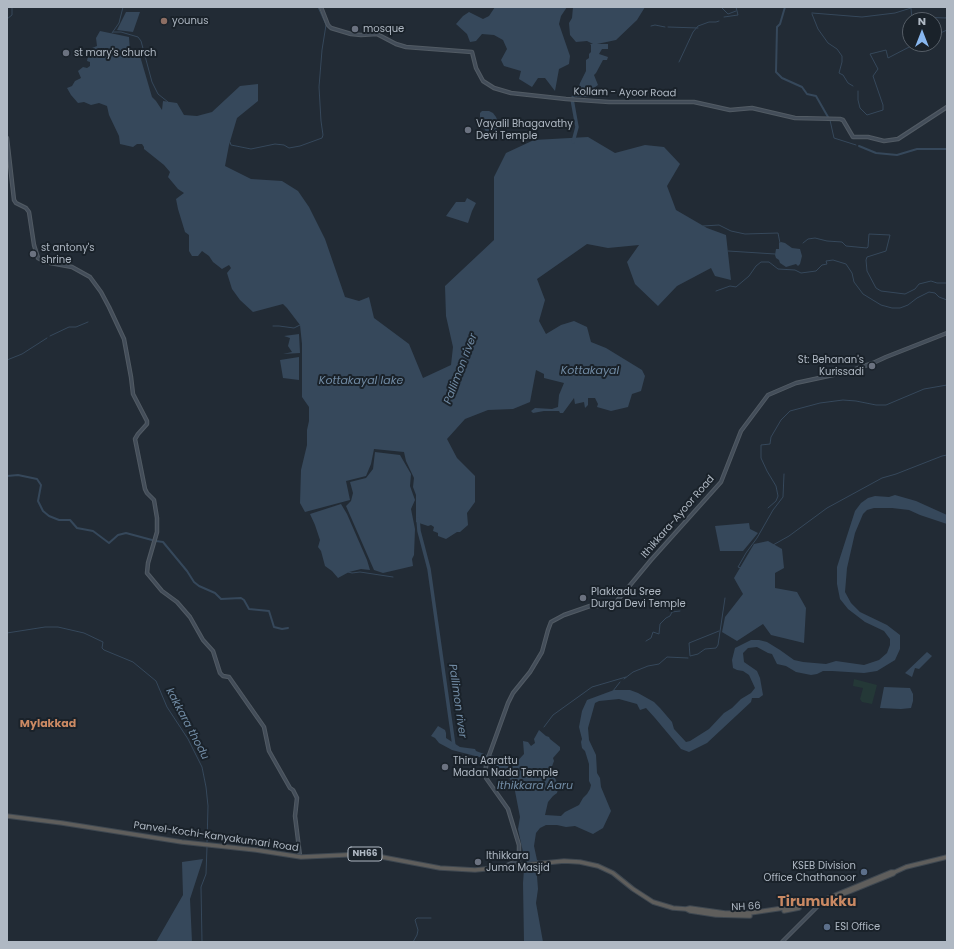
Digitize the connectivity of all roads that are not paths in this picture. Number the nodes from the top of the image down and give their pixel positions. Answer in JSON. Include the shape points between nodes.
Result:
{"nodes":[{"id":1,"x":320,"y":7,"type":"edge"},
{"id":2,"x":947,"y":107,"type":"edge"},
{"id":3,"x":7,"y":138,"type":"edge"},
{"id":4,"x":947,"y":333,"type":"edge"},
{"id":5,"x":7,"y":816,"type":"edge"},
{"id":6,"x":300,"y":856,"type":"junction"},
{"id":7,"x":947,"y":857,"type":"edge"},
{"id":8,"x":542,"y":864,"type":"joint"},
{"id":9,"x":499,"y":868,"type":"junction"},
{"id":10,"x":895,"y":872,"type":"junction"},
{"id":11,"x":821,"y":903,"type":"junction"},
{"id":12,"x":813,"y":905,"type":"junction"},
{"id":13,"x":686,"y":909,"type":"junction"},
{"id":14,"x":812,"y":910,"type":"junction"},
{"id":15,"x":782,"y":942,"type":"edge"}],
"edges":[{"from":1,"to":2,"type":"main road","name":"Kollam - Ayoor Road","via":[[331,28],[356,35],[377,34],[406,47],[468,51],[473,54],[476,68],[483,81],[494,88],[511,93],[566,100],[694,102],[730,110],[752,108],[794,118],[840,119],[853,137],[884,141],[898,139]]},
{"from":3,"to":6,"type":"main road","via":[[14,200],[29,212],[38,258],[44,262],[72,267],[88,275],[101,292],[124,338],[133,394],[147,421],[135,439],[145,489],[154,500],[157,518],[157,532],[147,573],[190,617],[203,640],[213,651],[220,674],[228,677],[264,727],[269,751],[297,798],[295,816]]},
{"from":4,"to":9,"type":"main road","name":"Ithikkara-Ayoor Road","via":[[873,363],[847,372],[796,383],[768,395],[741,431],[721,482],[616,602],[590,606],[551,622],[542,652],[508,703],[486,765],[486,778],[508,809],[519,845],[519,860]]},
{"from":5,"to":6,"type":"highway","name":"Panvel-Kochi-Kanyakumari Road","number":"NH66"},
{"from":6,"to":9,"type":"highway","name":"Panvel-Kochi-Kanyakumari Road","number":"NH66","via":[[366,854],[446,868]]},
{"from":7,"to":10,"type":"highway","name":"NH 66","number":"NH66"},
{"from":8,"to":9,"type":"highway","name":"Panvel-Kochi-Kanyakumari Road","number":"NH66"},
{"from":8,"to":13,"type":"highway","name":"NH 66","number":"NH66","via":[[572,861],[598,866],[613,873],[653,902]]},
{"from":10,"to":11,"type":"highway","name":"NH 66","number":"NH66"},
{"from":10,"to":13,"type":"highway","name":"NH 66","number":"NH66","via":[[889,872],[826,899],[787,908],[742,914]]},
{"from":11,"to":12,"type":"highway","name":"NH 66","number":"NH66"},
{"from":11,"to":14,"type":"main road"},
{"from":12,"to":13,"type":"highway","name":"NH 66","number":"NH66","via":[[741,916]]},
{"from":12,"to":14,"type":"main road"},
{"from":14,"to":15,"type":"main road"}]}
